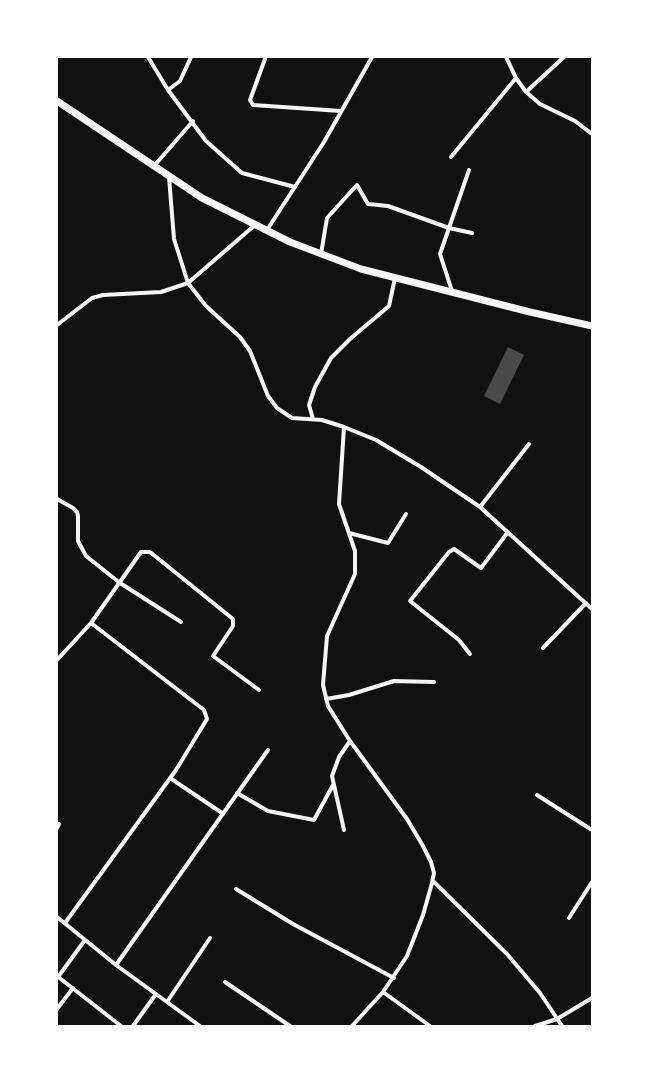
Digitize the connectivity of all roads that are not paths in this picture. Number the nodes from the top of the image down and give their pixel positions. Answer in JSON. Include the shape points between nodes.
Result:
{"nodes":[{"id":1,"x":148,"y":57,"type":"edge"},
{"id":2,"x":191,"y":57,"type":"edge"},
{"id":3,"x":372,"y":57,"type":"edge"},
{"id":4,"x":506,"y":57,"type":"edge"},
{"id":5,"x":564,"y":57,"type":"edge"},
{"id":6,"x":265,"y":59,"type":"dead end"},
{"id":7,"x":516,"y":78,"type":"junction"},
{"id":8,"x":168,"y":90,"type":"junction"},
{"id":9,"x":526,"y":92,"type":"junction"},
{"id":10,"x":57,"y":101,"type":"edge"},
{"id":11,"x":341,"y":111,"type":"junction"},
{"id":12,"x":193,"y":121,"type":"junction"},
{"id":13,"x":592,"y":134,"type":"edge"},
{"id":14,"x":451,"y":158,"type":"dead end"},
{"id":15,"x":153,"y":166,"type":"junction"},
{"id":16,"x":469,"y":170,"type":"dead end"},
{"id":17,"x":169,"y":176,"type":"junction"},
{"id":18,"x":295,"y":187,"type":"junction"},
{"id":19,"x":256,"y":225,"type":"junction"},
{"id":20,"x":449,"y":228,"type":"junction"},
{"id":21,"x":267,"y":230,"type":"junction"},
{"id":22,"x":472,"y":234,"type":"dead end"},
{"id":23,"x":321,"y":254,"type":"junction"},
{"id":24,"x":395,"y":277,"type":"junction"},
{"id":25,"x":188,"y":283,"type":"junction"},
{"id":26,"x":452,"y":292,"type":"junction"},
{"id":27,"x":57,"y":325,"type":"edge"},
{"id":28,"x":592,"y":326,"type":"edge"},
{"id":29,"x":313,"y":419,"type":"junction"},
{"id":30,"x":344,"y":427,"type":"junction"},
{"id":31,"x":529,"y":444,"type":"dead end"},
{"id":32,"x":57,"y":499,"type":"edge"},
{"id":33,"x":480,"y":507,"type":"junction"},
{"id":34,"x":406,"y":514,"type":"dead end"},
{"id":35,"x":349,"y":532,"type":"junction"},
{"id":36,"x":508,"y":532,"type":"junction"},
{"id":37,"x":120,"y":583,"type":"junction"},
{"id":38,"x":586,"y":603,"type":"junction"},
{"id":39,"x":592,"y":609,"type":"edge"},
{"id":40,"x":182,"y":622,"type":"dead end"},
{"id":41,"x":91,"y":623,"type":"junction"},
{"id":42,"x":543,"y":648,"type":"dead end"},
{"id":43,"x":470,"y":654,"type":"dead end"},
{"id":44,"x":57,"y":660,"type":"edge"},
{"id":45,"x":434,"y":682,"type":"dead end"},
{"id":46,"x":259,"y":690,"type":"dead end"},
{"id":47,"x":327,"y":699,"type":"junction"},
{"id":48,"x":350,"y":741,"type":"junction"},
{"id":49,"x":268,"y":750,"type":"dead end"},
{"id":50,"x":170,"y":778,"type":"junction"},
{"id":51,"x":333,"y":785,"type":"junction"},
{"id":52,"x":237,"y":793,"type":"junction"},
{"id":53,"x":537,"y":795,"type":"dead end"},
{"id":54,"x":222,"y":813,"type":"junction"},
{"id":55,"x":344,"y":830,"type":"dead end"},
{"id":56,"x":592,"y":830,"type":"edge"},
{"id":57,"x":433,"y":880,"type":"junction"},
{"id":58,"x":592,"y":882,"type":"edge"},
{"id":59,"x":236,"y":888,"type":"dead end"},
{"id":60,"x":57,"y":917,"type":"edge"},
{"id":61,"x":569,"y":918,"type":"dead end"},
{"id":62,"x":65,"y":923,"type":"junction"},
{"id":63,"x":210,"y":938,"type":"dead end"},
{"id":64,"x":85,"y":940,"type":"junction"},
{"id":65,"x":116,"y":964,"type":"junction"},
{"id":66,"x":58,"y":977,"type":"edge"},
{"id":67,"x":394,"y":978,"type":"junction"},
{"id":68,"x":225,"y":982,"type":"dead end"},
{"id":69,"x":73,"y":988,"type":"junction"},
{"id":70,"x":383,"y":992,"type":"junction"},
{"id":71,"x":156,"y":994,"type":"junction"},
{"id":72,"x":592,"y":998,"type":"edge"},
{"id":73,"x":167,"y":1002,"type":"junction"},
{"id":74,"x":57,"y":1009,"type":"edge"},
{"id":75,"x":557,"y":1019,"type":"junction"},
{"id":76,"x":121,"y":1026,"type":"edge"},
{"id":77,"x":134,"y":1026,"type":"edge"},
{"id":78,"x":200,"y":1026,"type":"edge"},
{"id":79,"x":290,"y":1026,"type":"edge"},
{"id":80,"x":352,"y":1026,"type":"edge"},
{"id":81,"x":430,"y":1026,"type":"edge"},
{"id":82,"x":535,"y":1026,"type":"edge"},
{"id":83,"x":562,"y":1026,"type":"edge"}],
"edges":[{"from":1,"to":8,"type":"street"},
{"from":2,"to":8,"type":"street","via":[[180,81]]},
{"from":3,"to":11,"type":"street"},
{"from":4,"to":7,"type":"street"},
{"from":5,"to":9,"type":"street"},
{"from":6,"to":11,"type":"street","via":[[250,100],[253,105]]},
{"from":7,"to":9,"type":"street"},
{"from":7,"to":14,"type":"street"},
{"from":8,"to":12,"type":"street"},
{"from":9,"to":13,"type":"street"},
{"from":10,"to":15,"type":"main road"},
{"from":11,"to":18,"type":"street"},
{"from":12,"to":15,"type":"street"},
{"from":12,"to":18,"type":"street","via":[[236,169]]},
{"from":15,"to":17,"type":"main road"},
{"from":16,"to":20,"type":"street"},
{"from":17,"to":19,"type":"main road"},
{"from":17,"to":25,"type":"street","via":[[174,239]]},
{"from":18,"to":21,"type":"street"},
{"from":19,"to":21,"type":"main road"},
{"from":19,"to":25,"type":"street"},
{"from":20,"to":22,"type":"street"},
{"from":20,"to":23,"type":"street","via":[[388,206],[368,204],[357,185],[327,218]]},
{"from":20,"to":26,"type":"street","via":[[440,254]]},
{"from":21,"to":23,"type":"main road"},
{"from":23,"to":24,"type":"main road"},
{"from":24,"to":26,"type":"main road"},
{"from":24,"to":29,"type":"street","via":[[389,306],[332,358],[315,387],[309,405]]},
{"from":25,"to":27,"type":"street","via":[[161,292],[92,298]]},
{"from":25,"to":29,"type":"street","via":[[250,351],[272,403],[287,416]]},
{"from":26,"to":28,"type":"main road"},
{"from":29,"to":30,"type":"street"},
{"from":30,"to":33,"type":"street","via":[[386,446]]},
{"from":30,"to":35,"type":"street","via":[[338,492]]},
{"from":31,"to":33,"type":"street"},
{"from":32,"to":37,"type":"street","via":[[76,512],[78,541],[86,556]]},
{"from":33,"to":36,"type":"street"},
{"from":34,"to":35,"type":"street","via":[[388,543]]},
{"from":35,"to":47,"type":"street","via":[[355,551],[355,574],[327,636],[323,685]]},
{"from":36,"to":38,"type":"street"},
{"from":36,"to":43,"type":"street","via":[[481,567],[454,549],[449,552],[410,601],[459,640]]},
{"from":37,"to":40,"type":"street"},
{"from":37,"to":41,"type":"street"},
{"from":37,"to":46,"type":"street","via":[[141,552],[147,551],[159,560],[233,619],[233,626],[213,656]]},
{"from":38,"to":39,"type":"street"},
{"from":38,"to":42,"type":"street"},
{"from":41,"to":44,"type":"street"},
{"from":41,"to":50,"type":"street","via":[[204,710],[204,727]]},
{"from":45,"to":47,"type":"street","via":[[394,681]]},
{"from":47,"to":48,"type":"street"},
{"from":48,"to":51,"type":"street","via":[[334,770]]},
{"from":48,"to":57,"type":"street","via":[[407,819],[431,862]]},
{"from":49,"to":52,"type":"street"},
{"from":50,"to":54,"type":"street"},
{"from":50,"to":62,"type":"street"},
{"from":51,"to":52,"type":"street","via":[[314,820],[268,811]]},
{"from":51,"to":55,"type":"street"},
{"from":52,"to":54,"type":"street"},
{"from":53,"to":56,"type":"street"},
{"from":54,"to":65,"type":"street"},
{"from":57,"to":67,"type":"street","via":[[415,939]]},
{"from":57,"to":75,"type":"street","via":[[507,954]]},
{"from":58,"to":61,"type":"street"},
{"from":59,"to":67,"type":"street","via":[[293,924]]},
{"from":60,"to":62,"type":"street"},
{"from":62,"to":64,"type":"street"},
{"from":63,"to":73,"type":"street"},
{"from":64,"to":65,"type":"street"},
{"from":64,"to":66,"type":"street"},
{"from":65,"to":71,"type":"street"},
{"from":66,"to":69,"type":"street"},
{"from":67,"to":70,"type":"street"},
{"from":68,"to":79,"type":"street"},
{"from":69,"to":74,"type":"street"},
{"from":69,"to":76,"type":"street"},
{"from":70,"to":80,"type":"street"},
{"from":70,"to":81,"type":"street"},
{"from":71,"to":73,"type":"street"},
{"from":71,"to":77,"type":"street"},
{"from":72,"to":75,"type":"street"},
{"from":73,"to":78,"type":"street"},
{"from":75,"to":82,"type":"street"},
{"from":75,"to":83,"type":"street"}]}
